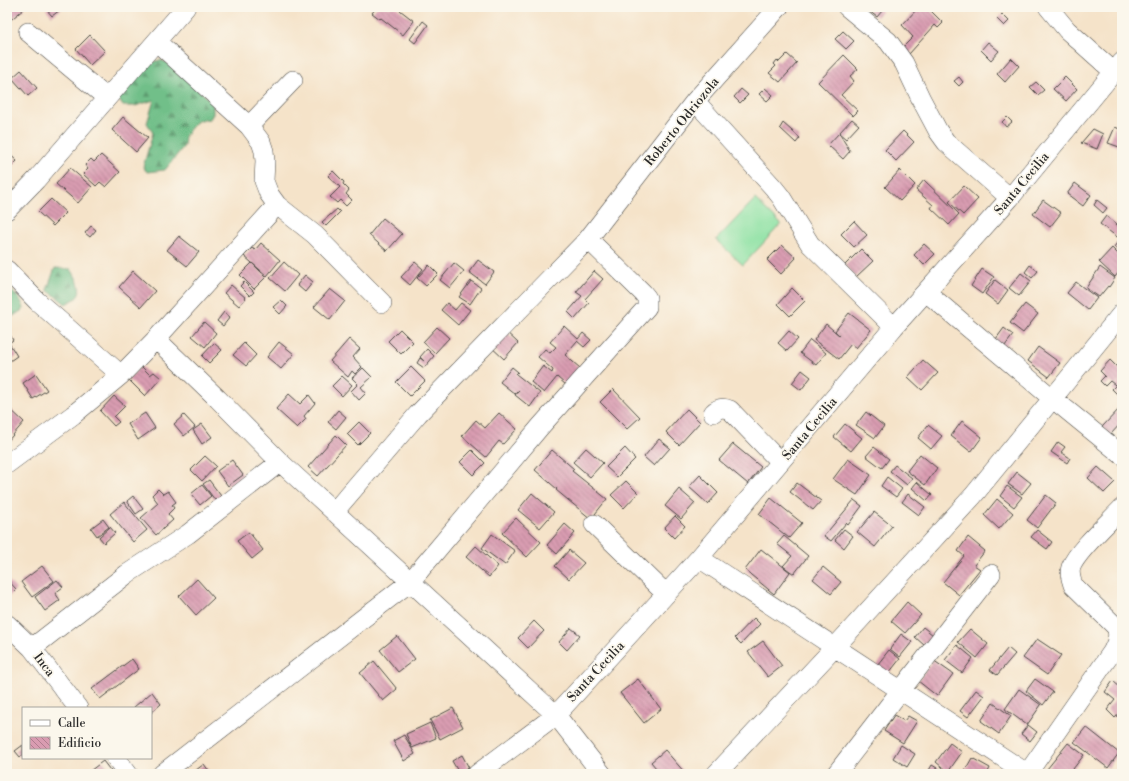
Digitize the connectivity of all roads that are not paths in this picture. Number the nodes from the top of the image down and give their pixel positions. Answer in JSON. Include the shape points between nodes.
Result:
{"nodes":[{"id":1,"x":186,"y":7,"type":"edge"},
{"id":2,"x":779,"y":7,"type":"edge"},
{"id":3,"x":847,"y":7,"type":"edge"},
{"id":4,"x":1048,"y":7,"type":"edge"},
{"id":5,"x":28,"y":32,"type":"dead end"},
{"id":6,"x":157,"y":42,"type":"junction"},
{"id":7,"x":1118,"y":67,"type":"edge"},
{"id":8,"x":293,"y":80,"type":"dead end"},
{"id":9,"x":107,"y":98,"type":"junction"},
{"id":10,"x":695,"y":101,"type":"junction"},
{"id":11,"x":249,"y":126,"type":"junction"},
{"id":12,"x":1010,"y":198,"type":"junction"},
{"id":13,"x":277,"y":205,"type":"junction"},
{"id":14,"x":7,"y":210,"type":"edge"},
{"id":15,"x":588,"y":239,"type":"junction"},
{"id":16,"x":7,"y":270,"type":"edge"},
{"id":17,"x":926,"y":292,"type":"junction"},
{"id":18,"x":382,"y":303,"type":"dead end"},
{"id":19,"x":1122,"y":312,"type":"edge"},
{"id":20,"x":894,"y":327,"type":"junction"},
{"id":21,"x":156,"y":340,"type":"junction"},
{"id":22,"x":121,"y":375,"type":"junction"},
{"id":23,"x":1052,"y":398,"type":"junction"},
{"id":24,"x":713,"y":413,"type":"dead end"},
{"id":25,"x":1122,"y":455,"type":"edge"},
{"id":26,"x":280,"y":462,"type":"junction"},
{"id":27,"x":780,"y":462,"type":"junction"},
{"id":28,"x":7,"y":464,"type":"edge"},
{"id":29,"x":1122,"y":508,"type":"edge"},
{"id":30,"x":334,"y":512,"type":"junction"},
{"id":31,"x":594,"y":524,"type":"dead end"},
{"id":32,"x":699,"y":558,"type":"junction"},
{"id":33,"x":991,"y":574,"type":"dead end"},
{"id":34,"x":410,"y":582,"type":"junction"},
{"id":35,"x":666,"y":594,"type":"junction"},
{"id":36,"x":7,"y":624,"type":"edge"},
{"id":37,"x":835,"y":647,"type":"junction"},
{"id":38,"x":32,"y":648,"type":"junction"},
{"id":39,"x":900,"y":690,"type":"junction"},
{"id":40,"x":77,"y":707,"type":"edge"},
{"id":41,"x":556,"y":715,"type":"junction"},
{"id":42,"x":117,"y":759,"type":"edge"},
{"id":43,"x":128,"y":774,"type":"edge"},
{"id":44,"x":162,"y":774,"type":"edge"},
{"id":45,"x":477,"y":774,"type":"edge"},
{"id":46,"x":602,"y":774,"type":"edge"},
{"id":47,"x":716,"y":774,"type":"edge"},
{"id":48,"x":836,"y":774,"type":"edge"},
{"id":49,"x":1027,"y":774,"type":"edge"}],
"edges":[{"from":1,"to":6,"type":"street"},
{"from":2,"to":10,"type":"street","name":"Roberto Odriozola"},
{"from":3,"to":12,"type":"street","via":[[888,40],[904,63],[946,142]]},
{"from":4,"to":7,"type":"street","via":[[1067,30]]},
{"from":5,"to":9,"type":"street"},
{"from":6,"to":9,"type":"street"},
{"from":6,"to":11,"type":"street"},
{"from":7,"to":12,"type":"street","name":"Santa Cecilia"},
{"from":8,"to":11,"type":"street"},
{"from":9,"to":14,"type":"street"},
{"from":10,"to":15,"type":"street","name":"Roberto Odriozola"},
{"from":10,"to":20,"type":"street","via":[[774,187],[810,244]]},
{"from":11,"to":13,"type":"street","via":[[261,142],[265,161],[264,181]]},
{"from":12,"to":17,"type":"street","name":"Santa Cecilia"},
{"from":13,"to":18,"type":"street","via":[[316,235]]},
{"from":13,"to":21,"type":"street"},
{"from":15,"to":30,"type":"street","name":"Roberto Odriozola","via":[[418,414]]},
{"from":15,"to":34,"type":"street","via":[[647,298],[647,307],[534,422]]},
{"from":16,"to":22,"type":"street","via":[[37,301]]},
{"from":17,"to":20,"type":"street","name":"Santa Cecilia"},
{"from":17,"to":23,"type":"street"},
{"from":19,"to":23,"type":"street"},
{"from":20,"to":27,"type":"street","name":"Santa Cecilia"},
{"from":21,"to":22,"type":"street"},
{"from":21,"to":26,"type":"street"},
{"from":22,"to":28,"type":"street"},
{"from":23,"to":25,"type":"street"},
{"from":23,"to":37,"type":"street","via":[[973,496]]},
{"from":24,"to":27,"type":"street","via":[[723,408],[730,410]]},
{"from":26,"to":30,"type":"street"},
{"from":26,"to":38,"type":"street","via":[[188,534],[127,574]]},
{"from":27,"to":32,"type":"street","name":"Santa Cecilia"},
{"from":29,"to":49,"type":"street","via":[[1076,557],[1070,570],[1073,585],[1116,627],[1116,645]]},
{"from":30,"to":34,"type":"street"},
{"from":31,"to":35,"type":"street"},
{"from":32,"to":35,"type":"street","name":"Santa Cecilia"},
{"from":32,"to":37,"type":"street"},
{"from":33,"to":39,"type":"street"},
{"from":34,"to":41,"type":"street"},
{"from":34,"to":44,"type":"street"},
{"from":35,"to":41,"type":"street","name":"Santa Cecilia"},
{"from":36,"to":38,"type":"street","name":"Inca"},
{"from":37,"to":39,"type":"street"},
{"from":37,"to":47,"type":"street"},
{"from":38,"to":40,"type":"street","name":"Inca"},
{"from":39,"to":48,"type":"street"},
{"from":39,"to":49,"type":"street"},
{"from":41,"to":45,"type":"street","name":"Santa Cecilia"},
{"from":41,"to":46,"type":"street"},
{"from":42,"to":43,"type":"street"}]}
